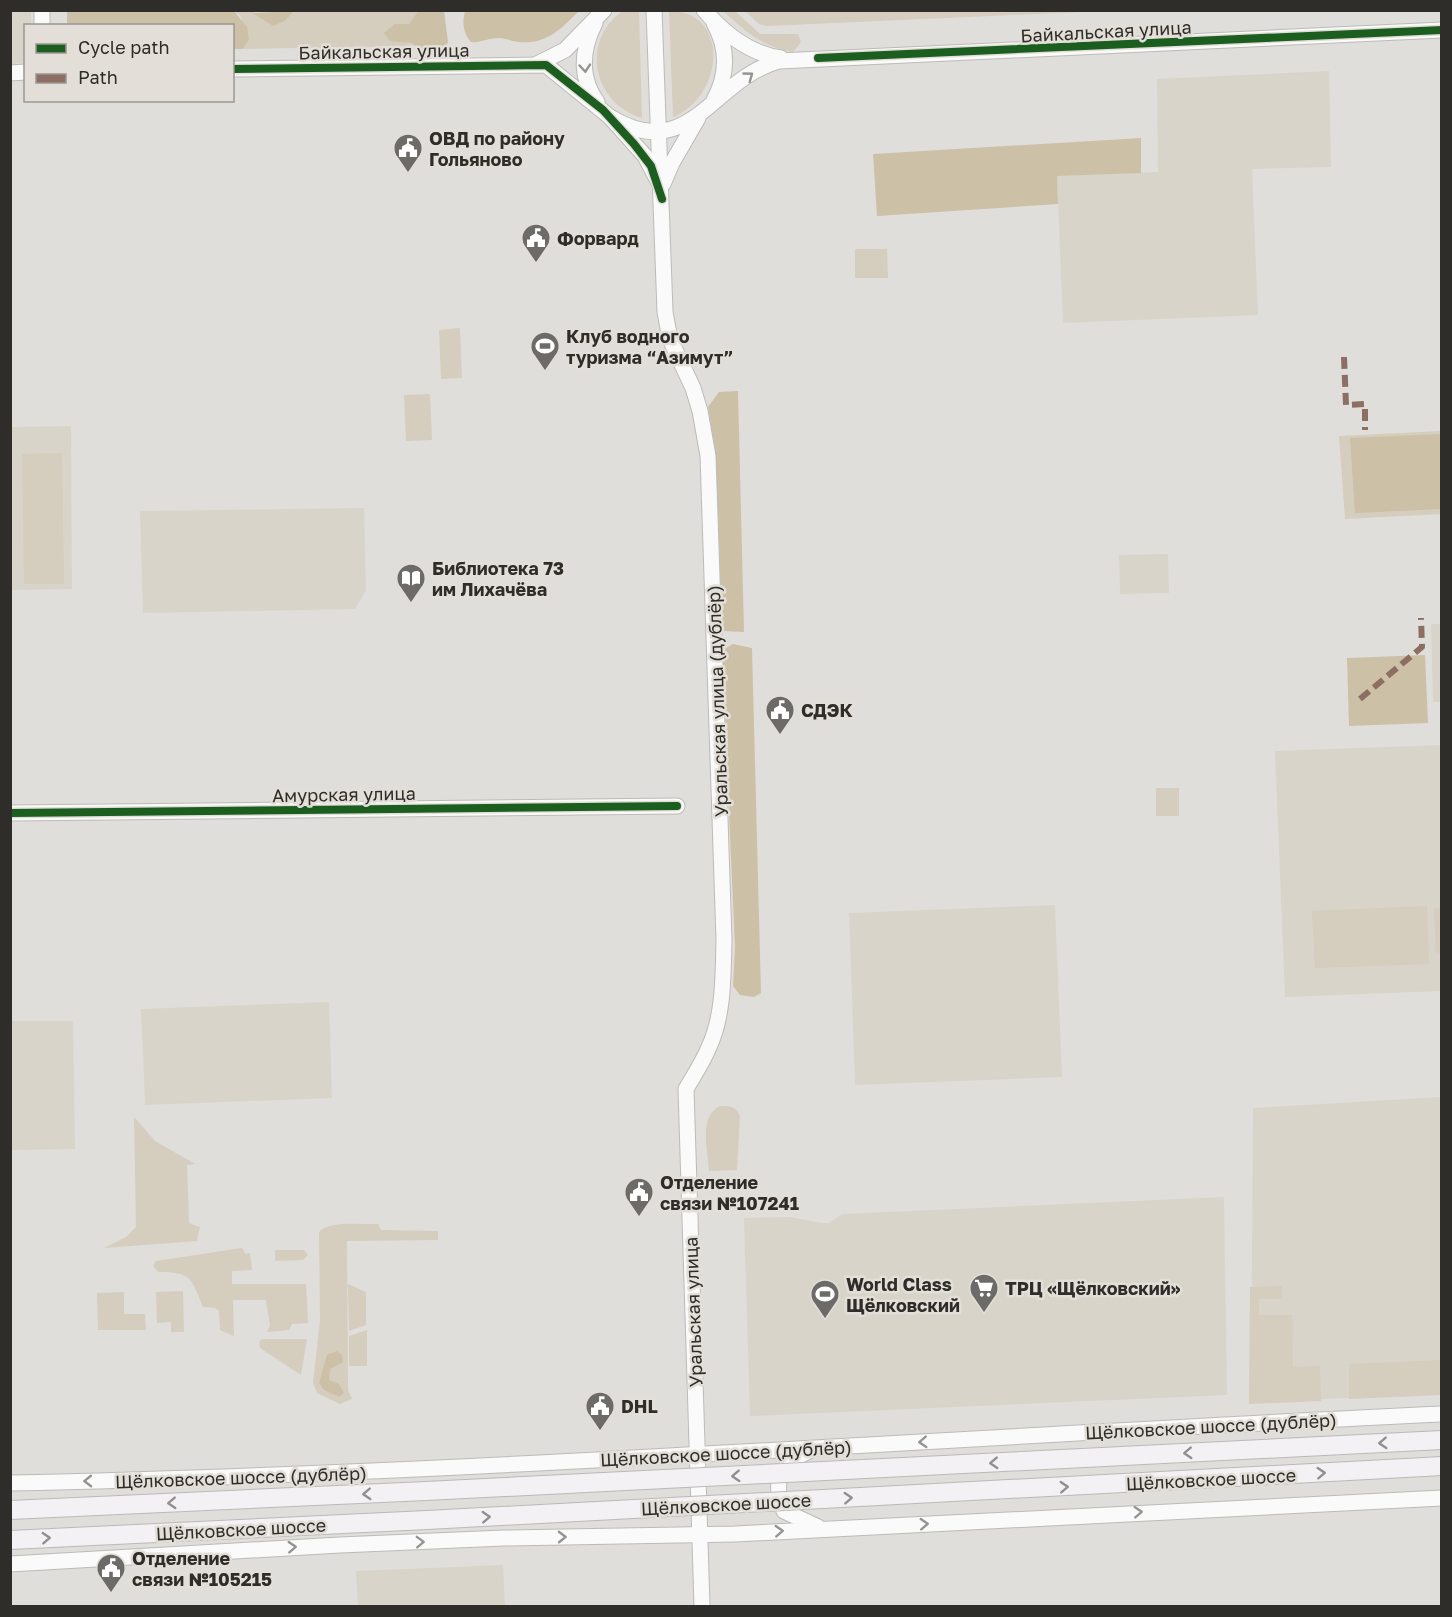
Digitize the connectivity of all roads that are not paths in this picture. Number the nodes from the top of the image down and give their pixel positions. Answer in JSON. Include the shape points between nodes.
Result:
{"nodes":[{"id":1,"x":654,"y":10,"type":"edge"},
{"id":2,"x":602,"y":14,"type":"edge"},
{"id":3,"x":708,"y":15,"type":"edge"},
{"id":4,"x":1442,"y":30,"type":"edge"},
{"id":5,"x":802,"y":59,"type":"junction"},
{"id":6,"x":537,"y":64,"type":"junction"},
{"id":7,"x":234,"y":69,"type":"edge"},
{"id":8,"x":607,"y":113,"type":"junction"},
{"id":9,"x":701,"y":114,"type":"junction"},
{"id":10,"x":659,"y":132,"type":"junction"},
{"id":11,"x":662,"y":199,"type":"junction"},
{"id":12,"x":677,"y":806,"type":"dead end"},
{"id":13,"x":10,"y":813,"type":"edge"},
{"id":14,"x":686,"y":1089,"type":"joint"},
{"id":15,"x":1442,"y":1414,"type":"edge"},
{"id":16,"x":1442,"y":1440,"type":"edge"},
{"id":17,"x":814,"y":1449,"type":"junction"},
{"id":18,"x":698,"y":1454,"type":"junction"},
{"id":19,"x":1442,"y":1466,"type":"edge"},
{"id":20,"x":10,"y":1483,"type":"edge"},
{"id":21,"x":1442,"y":1498,"type":"edge"},
{"id":22,"x":10,"y":1510,"type":"edge"},
{"id":23,"x":822,"y":1529,"type":"junction"},
{"id":24,"x":700,"y":1534,"type":"junction"},
{"id":25,"x":10,"y":1540,"type":"edge"},
{"id":26,"x":10,"y":1557,"type":"edge"},
{"id":27,"x":66,"y":1561,"type":"junction"},
{"id":28,"x":10,"y":1564,"type":"edge"},
{"id":29,"x":702,"y":1606,"type":"edge"}],
"edges":[{"from":1,"to":10,"type":"main road"},
{"from":2,"to":6,"type":"main road","via":[[556,57]]},
{"from":2,"to":8,"type":"main road","one_way":true,"via":[[587,40],[584,58],[589,86]]},
{"from":3,"to":5,"type":"main road","via":[[754,51]]},
{"from":3,"to":9,"type":"main road","via":[[723,42],[725,67],[722,83]]},
{"from":4,"to":5,"type":"main road","name":"Байкальская улица"},
{"from":9,"to":5,"type":"main road","one_way":true,"via":[[766,64]]},
{"from":6,"to":7,"type":"main road","name":"Байкальская улица"},
{"from":6,"to":8,"type":"main road","via":[[555,70]]},
{"from":8,"to":10,"type":"main road","via":[[640,130]]},
{"from":8,"to":11,"type":"main road","via":[[651,166]]},
{"from":9,"to":10,"type":"main road","via":[[685,125]]},
{"from":9,"to":11,"type":"main road","via":[[665,177]]},
{"from":10,"to":11,"type":"main road"},
{"from":11,"to":14,"type":"main road","name":"Уральская улица (дублёр)","via":[[665,312],[670,339],[697,399],[708,456],[724,928],[717,1020],[710,1046]]},
{"from":12,"to":13,"type":"main road","name":"Амурская улица"},
{"from":14,"to":18,"type":"main road","name":"Уральская улица"},
{"from":15,"to":17,"type":"main road","name":"Щёлковское шоссе (дублёр)","one_way":true},
{"from":16,"to":22,"type":"main road","name":"Щёлковское шоссе","one_way":true,"bridge":true},
{"from":17,"to":18,"type":"main road","name":"Щёлковское шоссе (дублёр)"},
{"from":17,"to":23,"type":"main road","via":[[782,1470],[778,1496],[784,1511]]},
{"from":18,"to":20,"type":"main road","name":"Щёлковское шоссе (дублёр)","one_way":true,"via":[[356,1473]]},
{"from":18,"to":24,"type":"main road","name":"Уральская улица"},
{"from":25,"to":19,"type":"main road","name":"Щёлковское шоссе","one_way":true,"bridge":true},
{"from":23,"to":21,"type":"main road","one_way":true},
{"from":24,"to":23,"type":"main road","one_way":true},
{"from":27,"to":24,"type":"main road","one_way":true,"via":[[504,1538]]},
{"from":24,"to":29,"type":"main road","name":"Уральская улица"},
{"from":26,"to":27,"type":"main road"},
{"from":27,"to":28,"type":"main road"}]}
